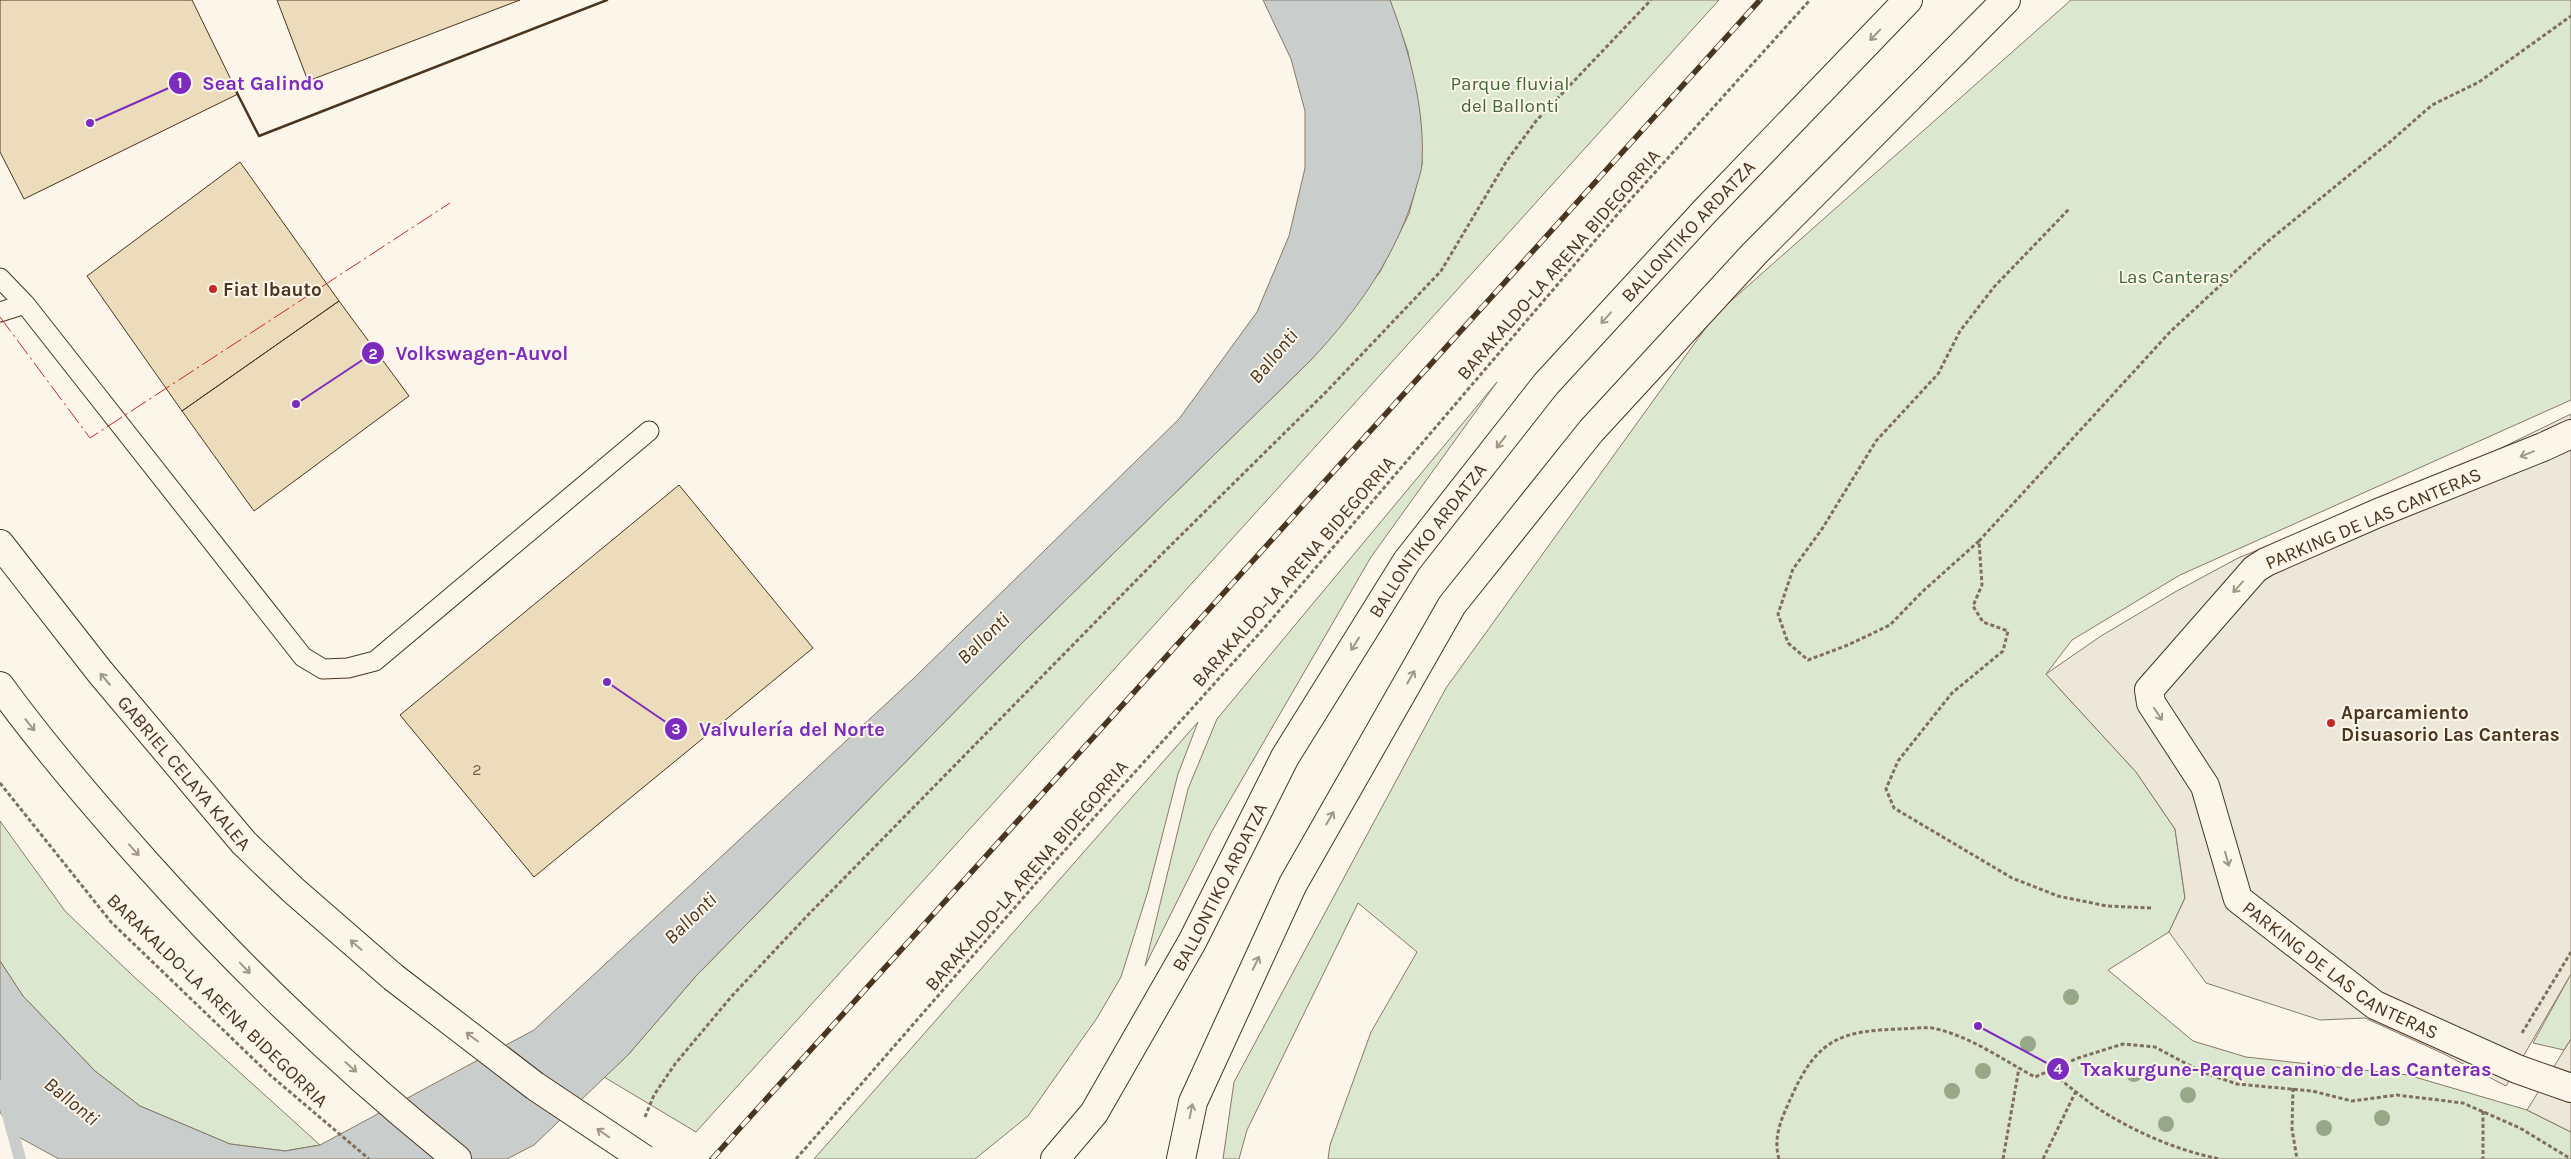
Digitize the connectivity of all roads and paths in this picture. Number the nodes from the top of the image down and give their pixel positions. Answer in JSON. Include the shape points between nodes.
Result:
{"nodes":[{"id":1,"x":1651,"y":0,"type":"edge"},
{"id":2,"x":1810,"y":0,"type":"edge"},
{"id":3,"x":1908,"y":0,"type":"edge"},
{"id":4,"x":2006,"y":0,"type":"edge"},
{"id":5,"x":2571,"y":16,"type":"edge"},
{"id":6,"x":2070,"y":208,"type":"dead end"},
{"id":7,"x":0,"y":278,"type":"edge"},
{"id":8,"x":25,"y":304,"type":"junction"},
{"id":9,"x":0,"y":312,"type":"edge"},
{"id":10,"x":649,"y":431,"type":"dead end"},
{"id":11,"x":2571,"y":434,"type":"edge"},
{"id":12,"x":1979,"y":541,"type":"junction"},
{"id":13,"x":0,"y":544,"type":"edge"},
{"id":14,"x":0,"y":686,"type":"edge"},
{"id":15,"x":0,"y":783,"type":"edge"},
{"id":16,"x":2151,"y":908,"type":"dead end"},
{"id":17,"x":2571,"y":952,"type":"edge"},
{"id":18,"x":2504,"y":1063,"type":"junction"},
{"id":19,"x":2019,"y":1068,"type":"junction"},
{"id":20,"x":2049,"y":1071,"type":"junction"},
{"id":21,"x":2293,"y":1088,"type":"junction"},
{"id":22,"x":2571,"y":1088,"type":"edge"},
{"id":23,"x":2076,"y":1091,"type":"junction"},
{"id":24,"x":2483,"y":1112,"type":"junction"},
{"id":25,"x":644,"y":1119,"type":"dead end"},
{"id":26,"x":369,"y":1159,"type":"edge"},
{"id":27,"x":457,"y":1159,"type":"edge"},
{"id":28,"x":644,"y":1159,"type":"edge"},
{"id":29,"x":796,"y":1159,"type":"edge"},
{"id":30,"x":1054,"y":1159,"type":"edge"},
{"id":31,"x":1181,"y":1159,"type":"edge"},
{"id":32,"x":1779,"y":1159,"type":"edge"},
{"id":33,"x":2004,"y":1159,"type":"edge"},
{"id":34,"x":2043,"y":1159,"type":"edge"},
{"id":35,"x":2220,"y":1159,"type":"edge"},
{"id":36,"x":2297,"y":1159,"type":"edge"},
{"id":37,"x":2483,"y":1159,"type":"edge"},
{"id":38,"x":2571,"y":1159,"type":"edge"}],
"edges":[{"from":1,"to":25,"type":"path","via":[[1536,121],[1506,162],[1441,271],[1327,392],[1166,550],[800,923],[731,997],[675,1064],[654,1095]]},
{"from":2,"to":29,"type":"path","name":"BARAKALDO-LA ARENA BIDEGORRIA","via":[[1622,209],[1266,626]]},
{"from":3,"to":30,"type":"main road","name":"BALLONTIKO ARDATZA","one_way":true,"via":[[1706,210],[1546,384],[1407,561],[1286,757],[1192,942],[1094,1113]]},
{"from":31,"to":4,"type":"main road","one_way":true,"via":[[1193,1102],[1293,884],[1452,605],[1591,431],[1754,254]]},
{"from":5,"to":12,"type":"path","via":[[2479,82],[2432,105],[2267,242],[2170,332]]},
{"from":6,"to":12,"type":"path","via":[[1994,287],[1960,331],[1938,374],[1871,448],[1822,529],[1793,569],[1778,614],[1788,643],[1808,660],[1890,625]]},
{"from":7,"to":8,"type":"lane"},
{"from":8,"to":9,"type":"lane"},
{"from":8,"to":10,"type":"lane","via":[[303,657],[324,669],[348,668],[375,661]]},
{"from":11,"to":18,"type":"main road","name":"PARKING DE LAS CANTERAS","one_way":true,"via":[[2266,562],[2255,569],[2149,690],[2151,703],[2205,786],[2238,899],[2375,1005]]},
{"from":12,"to":16,"type":"path","via":[[1982,585],[1973,606],[1984,622],[2008,631],[2003,651],[1952,693],[1898,761],[1886,789],[1894,808],[2012,878],[2058,896],[2107,906]]},
{"from":28,"to":13,"type":"main road","name":"GABRIEL CELAYA KALEA","one_way":true,"bridge":true,"via":[[535,1086],[393,977],[292,890],[244,844],[100,672]]},
{"from":14,"to":27,"type":"main road","one_way":true,"via":[[101,813],[185,906],[315,1035]]},
{"from":15,"to":26,"type":"path","name":"BARAKALDO-LA ARENA BIDEGORRIA","via":[[111,922],[270,1074]]},
{"from":17,"to":18,"type":"path"},
{"from":18,"to":22,"type":"main road","name":"PARKING DE LAS CANTERAS"},
{"from":19,"to":20,"type":"path","via":[[2035,1077]]},
{"from":19,"to":32,"type":"path","via":[[1973,1041],[1935,1028],[1850,1034],[1824,1046],[1804,1071],[1778,1128],[1776,1147]]},
{"from":19,"to":33,"type":"path"},
{"from":20,"to":21,"type":"path","via":[[2123,1044],[2154,1047],[2202,1072],[2237,1084]]},
{"from":20,"to":23,"type":"path"},
{"from":21,"to":24,"type":"path","via":[[2352,1101],[2397,1094],[2462,1103]]},
{"from":21,"to":36,"type":"path","via":[[2292,1129]]},
{"from":23,"to":34,"type":"path"},
{"from":23,"to":35,"type":"path","via":[[2102,1111],[2151,1136],[2195,1154]]},
{"from":24,"to":37,"type":"path"},
{"from":24,"to":38,"type":"path","via":[[2520,1128]]}]}
